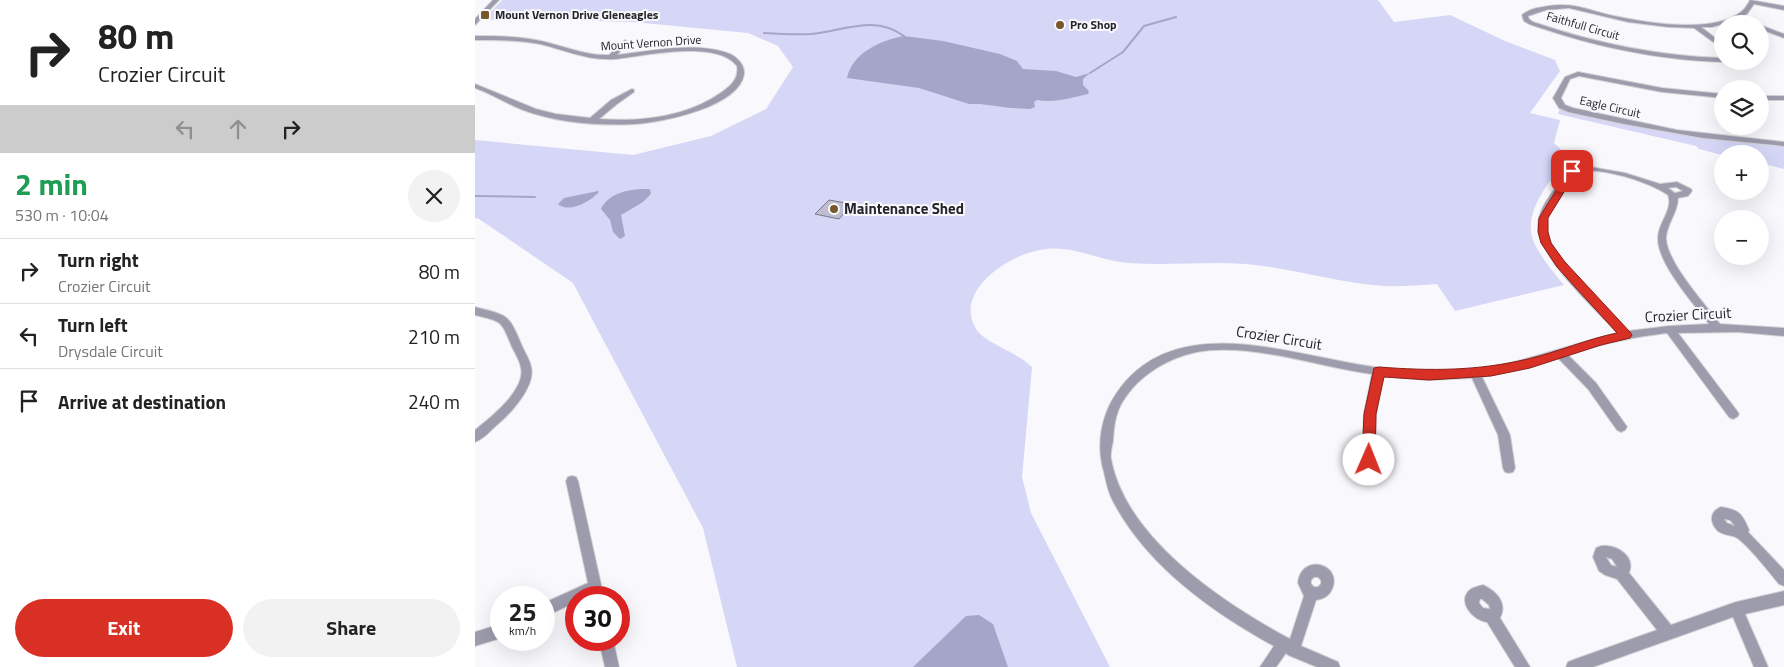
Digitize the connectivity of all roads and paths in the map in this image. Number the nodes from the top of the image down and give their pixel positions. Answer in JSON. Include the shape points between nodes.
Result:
{"nodes":[{"id":1,"x":491,"y":0,"type":"edge"},
{"id":2,"x":496,"y":0,"type":"edge"},
{"id":3,"x":1753,"y":1,"type":"edge"},
{"id":4,"x":1784,"y":8,"type":"edge"},
{"id":5,"x":1741,"y":15,"type":"edge"},
{"id":6,"x":475,"y":16,"type":"edge"},
{"id":7,"x":475,"y":23,"type":"edge"},
{"id":8,"x":1714,"y":23,"type":"edge"},
{"id":9,"x":1695,"y":26,"type":"junction"},
{"id":10,"x":1769,"y":30,"type":"edge"},
{"id":11,"x":1784,"y":36,"type":"edge"},
{"id":12,"x":475,"y":38,"type":"edge"},
{"id":13,"x":1714,"y":40,"type":"edge"},
{"id":14,"x":625,"y":42,"type":"dead end"},
{"id":15,"x":611,"y":57,"type":"junction"},
{"id":16,"x":1714,"y":59,"type":"edge"},
{"id":17,"x":475,"y":86,"type":"edge"},
{"id":18,"x":632,"y":91,"type":"dead end"},
{"id":19,"x":1714,"y":95,"type":"edge"},
{"id":20,"x":1769,"y":98,"type":"edge"},
{"id":21,"x":1784,"y":98,"type":"edge"},
{"id":22,"x":593,"y":120,"type":"junction"},
{"id":23,"x":1784,"y":144,"type":"edge"},
{"id":24,"x":1661,"y":186,"type":"junction"},
{"id":25,"x":1673,"y":196,"type":"junction"},
{"id":26,"x":475,"y":311,"type":"edge"},
{"id":27,"x":1717,"y":328,"type":"junction"},
{"id":28,"x":1669,"y":330,"type":"junction"},
{"id":29,"x":1784,"y":332,"type":"edge"},
{"id":30,"x":1626,"y":335,"type":"junction"},
{"id":31,"x":1560,"y":354,"type":"junction"},
{"id":32,"x":1379,"y":372,"type":"junction"},
{"id":33,"x":1475,"y":374,"type":"junction"},
{"id":34,"x":1733,"y":414,"type":"dead end"},
{"id":35,"x":1621,"y":427,"type":"dead end"},
{"id":36,"x":475,"y":438,"type":"edge"},
{"id":37,"x":1509,"y":468,"type":"dead end"},
{"id":38,"x":1368,"y":475,"type":"dead end"},
{"id":39,"x":572,"y":481,"type":"dead end"},
{"id":40,"x":1740,"y":533,"type":"dead end"},
{"id":41,"x":1620,"y":572,"type":"dead end"},
{"id":42,"x":1784,"y":580,"type":"edge"},
{"id":43,"x":595,"y":586,"type":"edge"},
{"id":44,"x":1312,"y":593,"type":"dead end"},
{"id":45,"x":1784,"y":598,"type":"edge"},
{"id":46,"x":1736,"y":608,"type":"junction"},
{"id":47,"x":1491,"y":616,"type":"dead end"},
{"id":48,"x":1667,"y":633,"type":"junction"},
{"id":49,"x":490,"y":634,"type":"edge"},
{"id":50,"x":475,"y":639,"type":"edge"},
{"id":51,"x":1288,"y":648,"type":"junction"},
{"id":52,"x":608,"y":651,"type":"edge"},
{"id":53,"x":612,"y":667,"type":"edge"},
{"id":54,"x":1267,"y":667,"type":"edge"},
{"id":55,"x":1333,"y":667,"type":"edge"},
{"id":56,"x":1523,"y":667,"type":"edge"},
{"id":57,"x":1573,"y":667,"type":"edge"},
{"id":58,"x":1761,"y":667,"type":"edge"}],
"edges":[{"from":1,"to":6,"type":"street"},
{"from":2,"to":7,"type":"street"},
{"from":3,"to":4,"type":"street"},
{"from":3,"to":5,"type":"street"},
{"from":8,"to":9,"type":"street","name":"Faithfull Circuit"},
{"from":9,"to":13,"type":"street"},
{"from":9,"to":16,"type":"street","name":"Faithfull Circuit","via":[[1631,21],[1570,6],[1531,11],[1525,15],[1531,23],[1553,31],[1621,49]]},
{"from":10,"to":11,"type":"street"},
{"from":12,"to":15,"type":"street","name":"Mount Vernon Drive","via":[[532,41],[585,56]]},
{"from":14,"to":15,"type":"street"},
{"from":15,"to":22,"type":"street","name":"Mount Vernon Drive","via":[[680,50],[713,51],[738,62],[741,76],[725,95],[691,111],[642,121]]},
{"from":17,"to":22,"type":"street","name":"Mount Vernon Drive","via":[[535,112]]},
{"from":18,"to":22,"type":"street"},
{"from":19,"to":23,"type":"street","name":"Eagle Circuit","via":[[1662,90],[1578,74],[1567,78],[1557,98],[1562,106],[1571,110],[1642,126],[1713,138]]},
{"from":20,"to":21,"type":"street"},
{"from":24,"to":25,"type":"street"},
{"from":24,"to":25,"type":"street","via":[[1677,184],[1688,191]]},
{"from":24,"to":30,"type":"street","via":[[1591,168],[1577,168],[1570,173],[1543,218],[1543,232],[1552,254]]},
{"from":25,"to":27,"type":"street","via":[[1674,203],[1662,230],[1664,250]]},
{"from":26,"to":36,"type":"street","via":[[507,323],[527,369],[527,377],[515,397]]},
{"from":27,"to":28,"type":"street","name":"Crozier Circuit"},
{"from":27,"to":29,"type":"street","name":"Crozier Circuit"},
{"from":28,"to":30,"type":"street","name":"Crozier Circuit"},
{"from":28,"to":34,"type":"street"},
{"from":30,"to":31,"type":"street","name":"Crozier Circuit"},
{"from":31,"to":33,"type":"street","name":"Crozier Circuit"},
{"from":31,"to":35,"type":"street","via":[[1592,386]]},
{"from":32,"to":33,"type":"street","name":"Crozier Circuit","via":[[1429,376]]},
{"from":32,"to":38,"type":"street","via":[[1370,414]]},
{"from":32,"to":51,"type":"street","name":"Crozier Circuit","via":[[1245,347],[1209,346],[1157,363],[1134,378],[1112,411],[1105,433],[1105,462],[1117,499],[1134,523],[1189,582],[1224,609]]},
{"from":33,"to":37,"type":"street","via":[[1504,435]]},
{"from":39,"to":43,"type":"street"},
{"from":40,"to":42,"type":"street"},
{"from":41,"to":48,"type":"street"},
{"from":44,"to":51,"type":"street"},
{"from":45,"to":46,"type":"street"},
{"from":46,"to":48,"type":"street"},
{"from":46,"to":58,"type":"street"},
{"from":47,"to":56,"type":"street"},
{"from":48,"to":57,"type":"street"},
{"from":49,"to":50,"type":"street"},
{"from":51,"to":54,"type":"street"},
{"from":51,"to":55,"type":"street","name":"Crozier Circuit"},
{"from":52,"to":53,"type":"street"}]}
